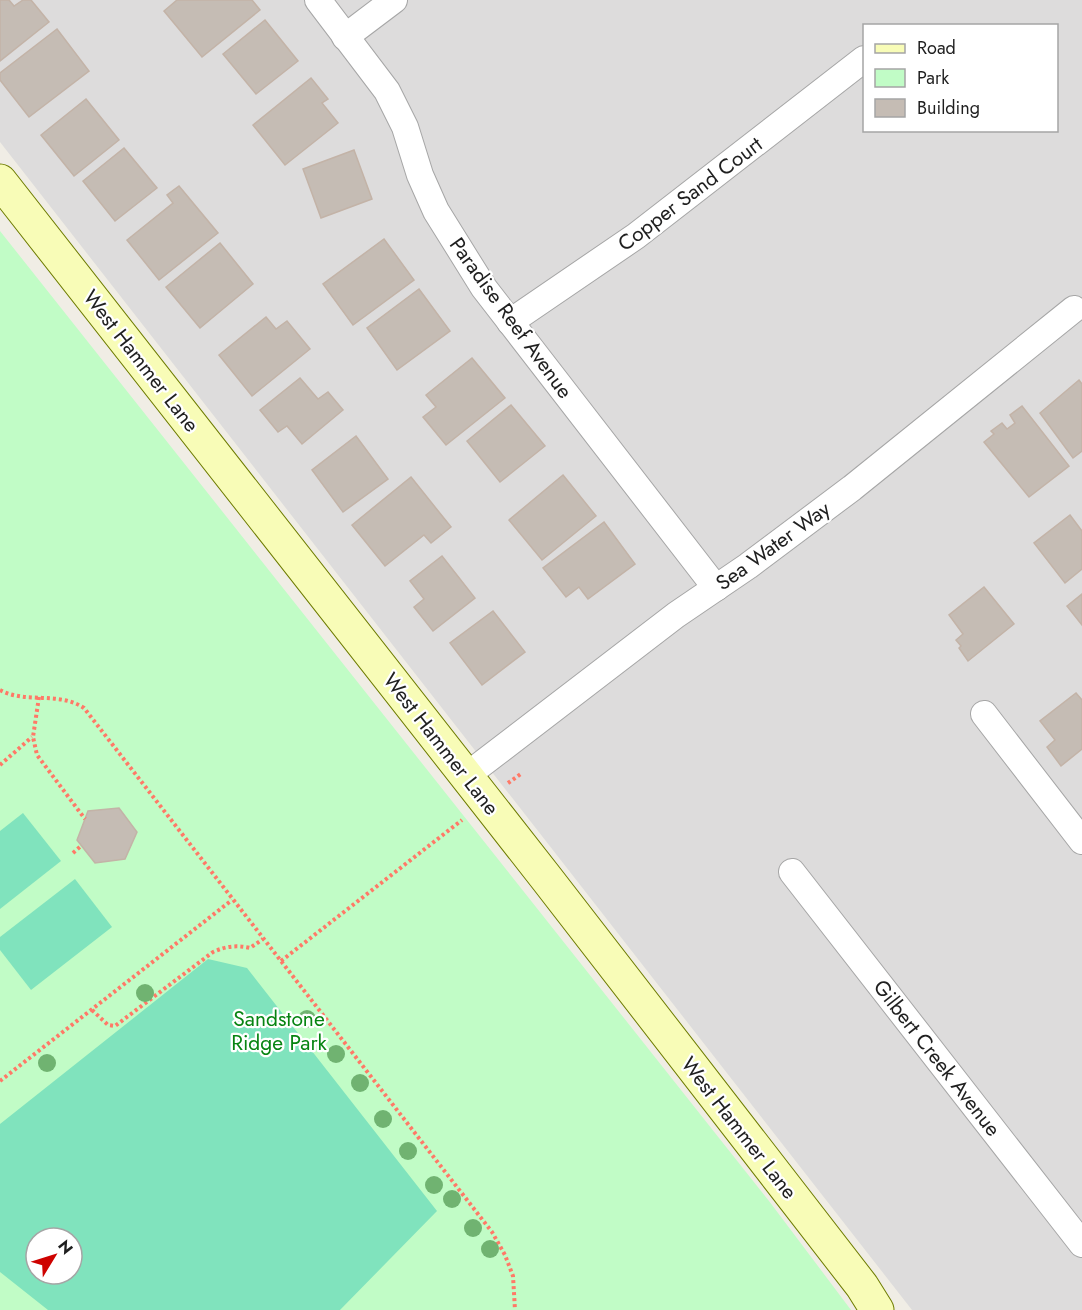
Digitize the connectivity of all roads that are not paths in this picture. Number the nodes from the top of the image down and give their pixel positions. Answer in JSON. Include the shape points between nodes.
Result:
{"nodes":[{"id":1,"x":318,"y":0,"type":"edge"},
{"id":2,"x":394,"y":0,"type":"edge"},
{"id":3,"x":345,"y":37,"type":"junction"},
{"id":4,"x":863,"y":60,"type":"edge"},
{"id":5,"x":0,"y":182,"type":"edge"},
{"id":6,"x":1074,"y":309,"type":"dead end"},
{"id":7,"x":510,"y":322,"type":"junction"},
{"id":8,"x":716,"y":588,"type":"junction"},
{"id":9,"x":984,"y":714,"type":"dead end"},
{"id":10,"x":466,"y":776,"type":"junction"},
{"id":11,"x":1082,"y":841,"type":"edge"},
{"id":12,"x":792,"y":872,"type":"dead end"},
{"id":13,"x":1082,"y":1244,"type":"edge"},
{"id":14,"x":877,"y":1310,"type":"edge"}],
"edges":[{"from":1,"to":3,"type":"street","name":"Paradise Reef Avenue"},
{"from":2,"to":3,"type":"street"},
{"from":3,"to":7,"type":"street","name":"Paradise Reef Avenue","via":[[387,91],[405,127],[436,211]]},
{"from":4,"to":7,"type":"street","name":"Copper Sand Court","via":[[636,236]]},
{"from":5,"to":10,"type":"street","name":"West Hammer Lane"},
{"from":6,"to":8,"type":"street","name":"Sea Water Way","via":[[852,488]]},
{"from":7,"to":8,"type":"street","name":"Paradise Reef Avenue"},
{"from":8,"to":10,"type":"street","name":"Sea Water Way"},
{"from":9,"to":11,"type":"street"},
{"from":10,"to":14,"type":"street","name":"West Hammer Lane"},
{"from":12,"to":13,"type":"street","name":"Gilbert Creek Avenue"}]}
